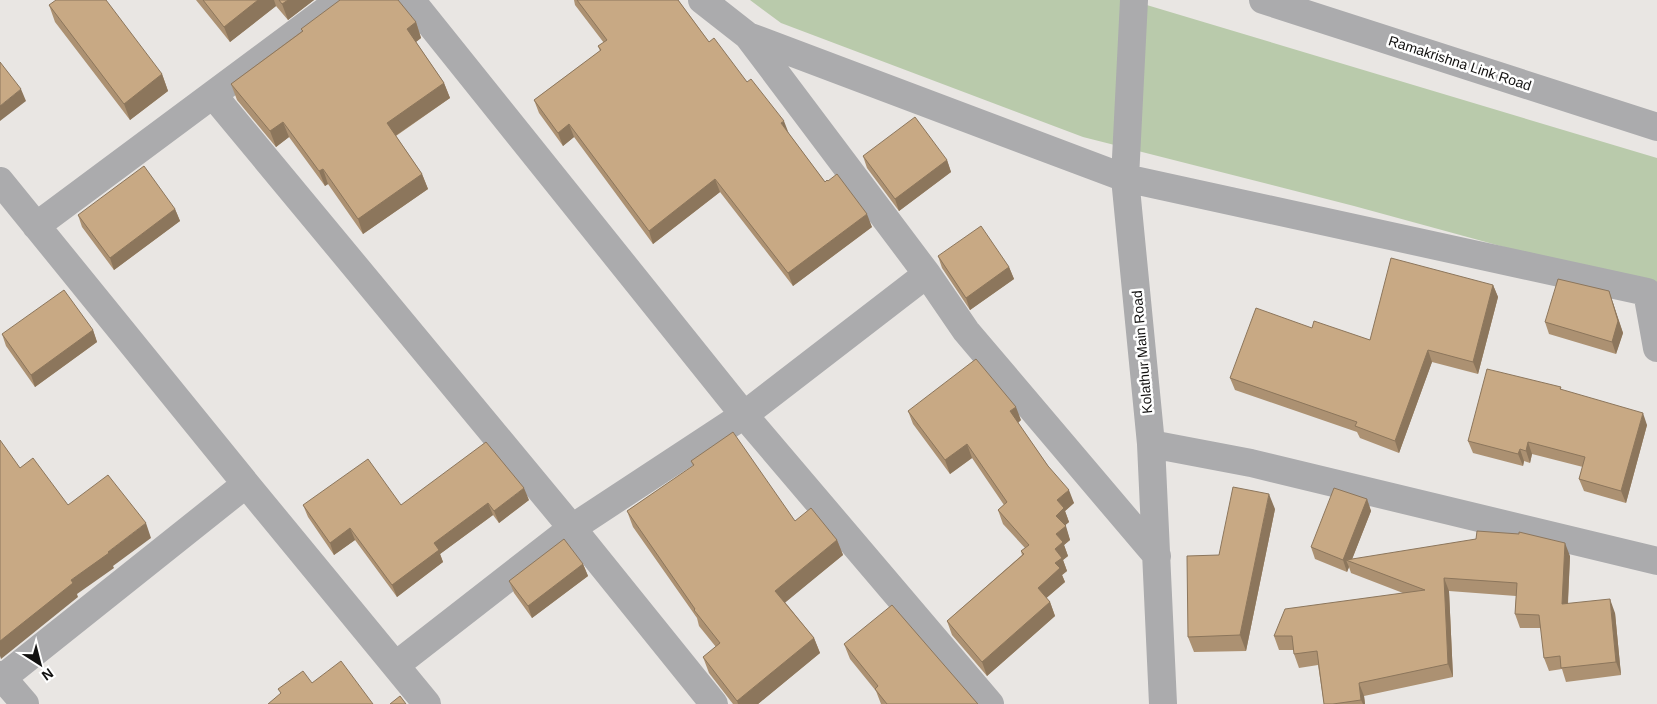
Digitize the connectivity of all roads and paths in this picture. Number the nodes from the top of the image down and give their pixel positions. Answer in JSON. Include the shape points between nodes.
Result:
{"nodes":[{"id":1,"x":340,"y":0,"type":"edge"},
{"id":2,"x":411,"y":0,"type":"edge"},
{"id":3,"x":702,"y":0,"type":"edge"},
{"id":4,"x":1134,"y":0,"type":"edge"},
{"id":5,"x":1263,"y":0,"type":"edge"},
{"id":6,"x":748,"y":36,"type":"junction"},
{"id":7,"x":213,"y":95,"type":"junction"},
{"id":8,"x":1657,"y":127,"type":"edge"},
{"id":9,"x":1125,"y":178,"type":"junction"},
{"id":10,"x":0,"y":181,"type":"edge"},
{"id":11,"x":36,"y":226,"type":"junction"},
{"id":12,"x":927,"y":274,"type":"junction"},
{"id":13,"x":1652,"y":294,"type":"edge"},
{"id":14,"x":1657,"y":348,"type":"edge"},
{"id":15,"x":744,"y":415,"type":"junction"},
{"id":16,"x":1151,"y":444,"type":"junction"},
{"id":17,"x":246,"y":484,"type":"junction"},
{"id":18,"x":572,"y":528,"type":"junction"},
{"id":19,"x":1157,"y":556,"type":"junction"},
{"id":20,"x":1657,"y":561,"type":"edge"},
{"id":21,"x":396,"y":665,"type":"junction"},
{"id":22,"x":1,"y":678,"type":"edge"},
{"id":23,"x":24,"y":704,"type":"edge"},
{"id":24,"x":428,"y":704,"type":"edge"},
{"id":25,"x":714,"y":704,"type":"edge"},
{"id":26,"x":990,"y":704,"type":"edge"},
{"id":27,"x":1163,"y":704,"type":"edge"}],
"edges":[{"from":1,"to":7,"type":"street"},
{"from":2,"to":15,"type":"street"},
{"from":3,"to":6,"type":"street"},
{"from":4,"to":9,"type":"street","name":"Kolathur Main Road"},
{"from":5,"to":8,"type":"street","name":"Ramakrishna Link Road"},
{"from":6,"to":9,"type":"street"},
{"from":6,"to":12,"type":"street"},
{"from":7,"to":11,"type":"street"},
{"from":7,"to":18,"type":"street"},
{"from":9,"to":13,"type":"street"},
{"from":9,"to":16,"type":"street","name":"Kolathur Main Road"},
{"from":10,"to":11,"type":"street"},
{"from":11,"to":17,"type":"street"},
{"from":12,"to":15,"type":"street"},
{"from":12,"to":19,"type":"street","via":[[966,331]]},
{"from":13,"to":14,"type":"street"},
{"from":15,"to":18,"type":"street"},
{"from":15,"to":26,"type":"street"},
{"from":16,"to":19,"type":"street","name":"Kolathur Main Road"},
{"from":16,"to":20,"type":"street","via":[[1251,463]]},
{"from":17,"to":21,"type":"street"},
{"from":17,"to":22,"type":"street"},
{"from":18,"to":21,"type":"street"},
{"from":18,"to":25,"type":"street"},
{"from":19,"to":27,"type":"street","name":"Kolathur Main Road"},
{"from":21,"to":24,"type":"street"},
{"from":22,"to":23,"type":"street"}]}
